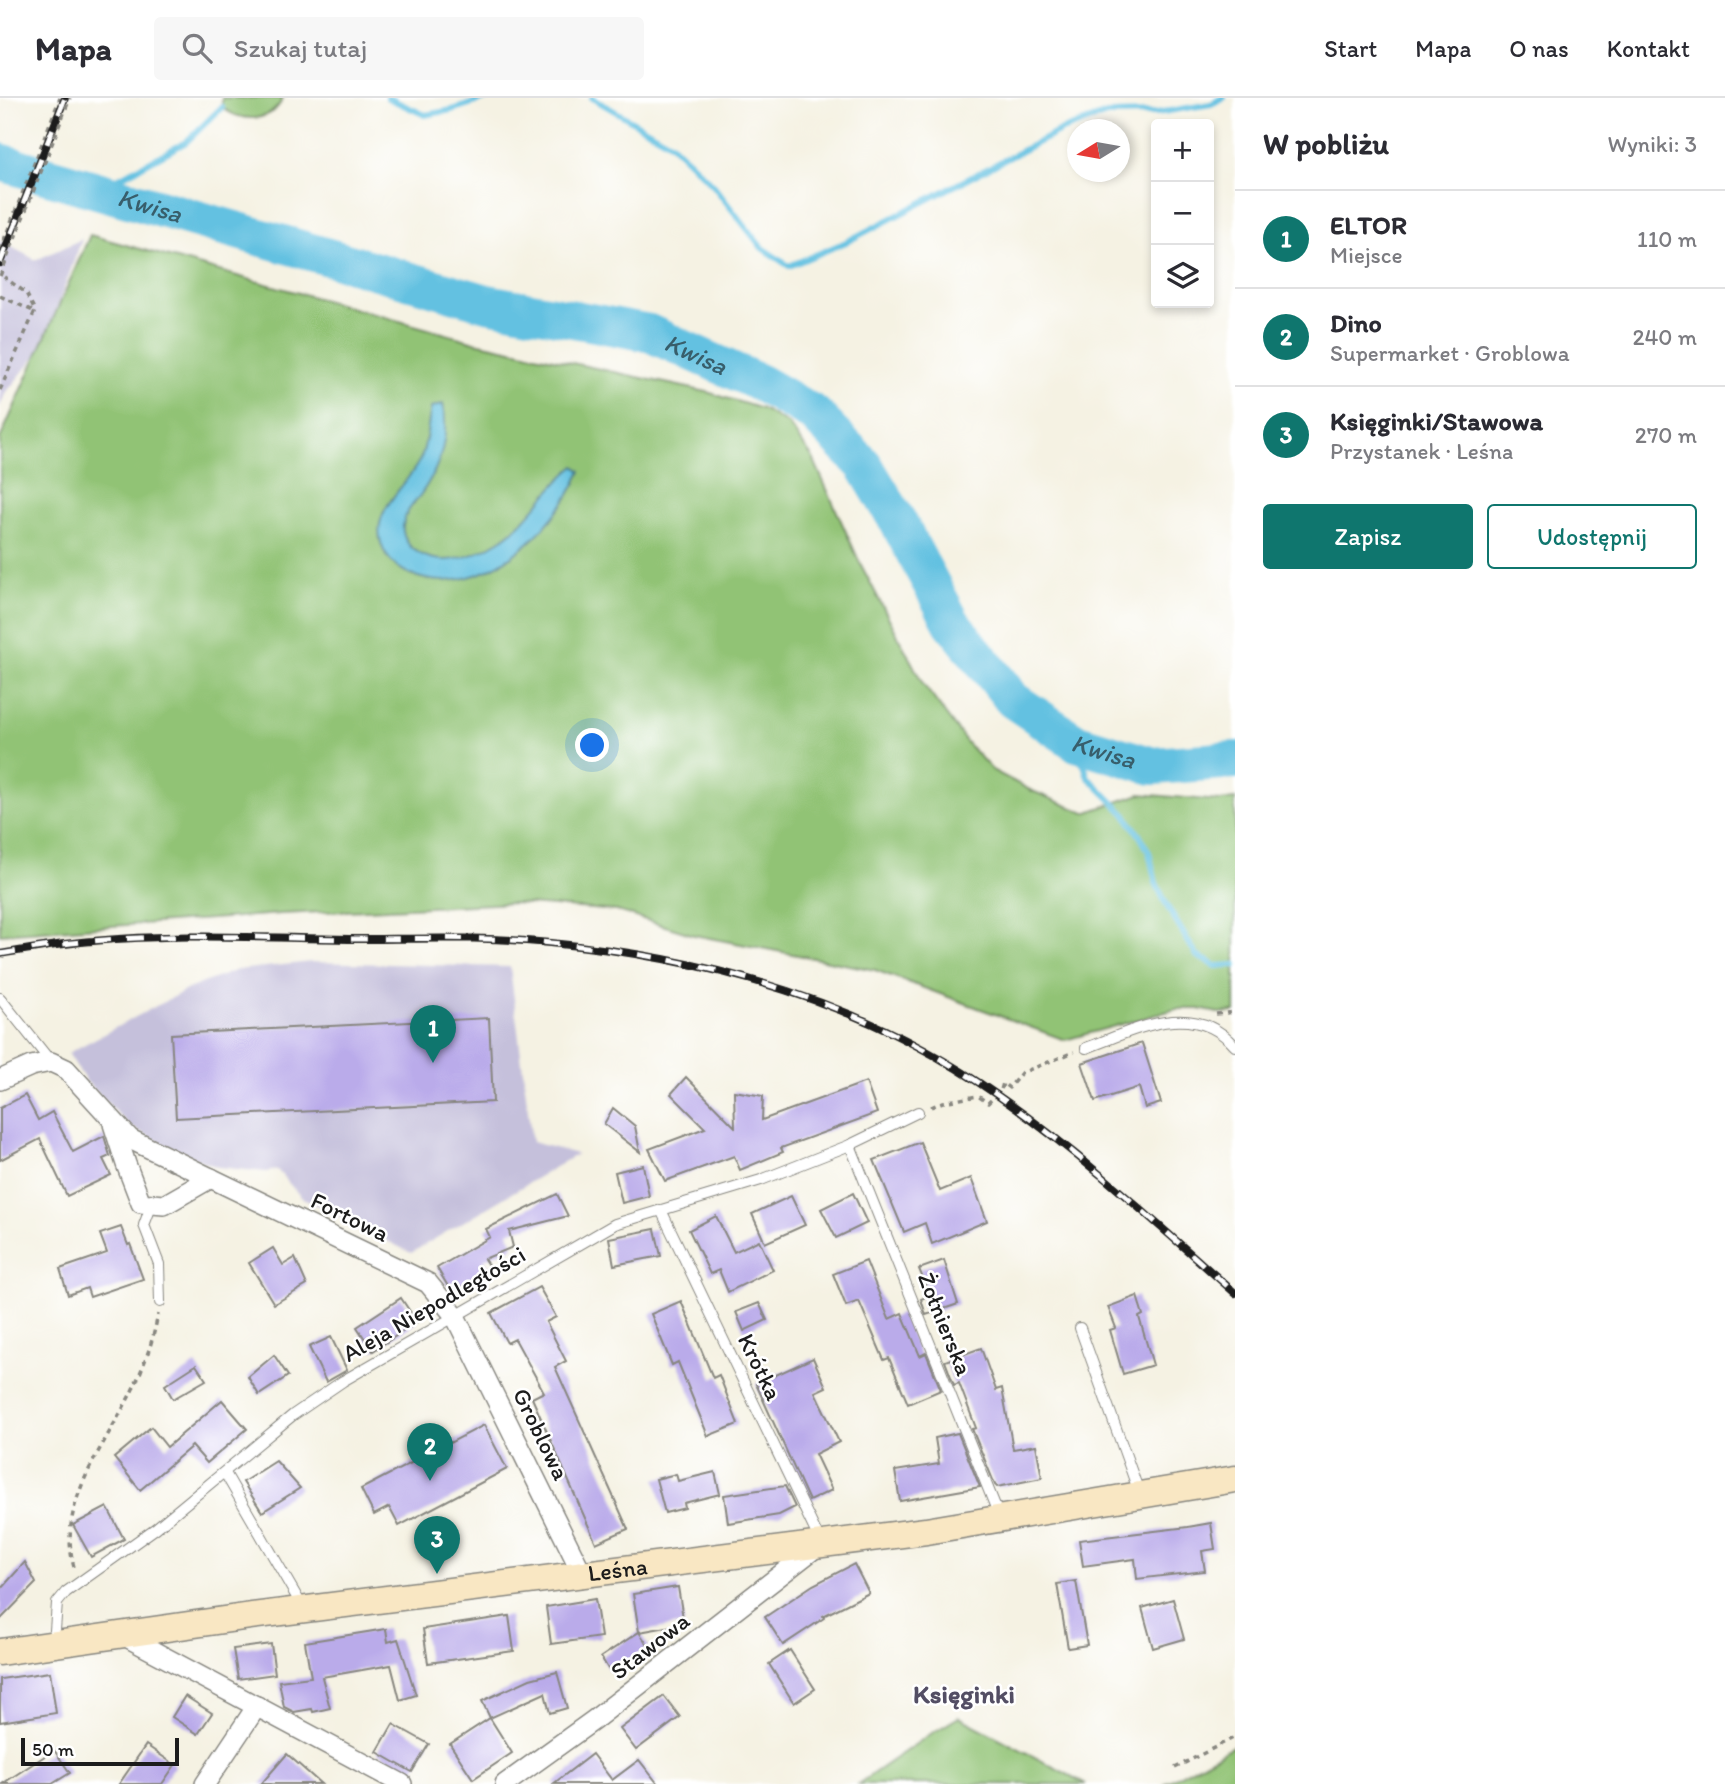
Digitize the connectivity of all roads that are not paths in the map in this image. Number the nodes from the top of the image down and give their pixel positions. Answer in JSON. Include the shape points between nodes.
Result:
{"nodes":[{"id":1,"x":0,"y":998,"type":"edge"},
{"id":2,"x":1235,"y":1046,"type":"edge"},
{"id":3,"x":1086,"y":1048,"type":"road end"},
{"id":4,"x":51,"y":1062,"type":"junction"},
{"id":5,"x":0,"y":1080,"type":"edge"},
{"id":6,"x":918,"y":1112,"type":"road end"},
{"id":7,"x":112,"y":1119,"type":"junction"},
{"id":8,"x":850,"y":1145,"type":"junction"},
{"id":9,"x":211,"y":1178,"type":"junction"},
{"id":10,"x":152,"y":1204,"type":"junction"},
{"id":11,"x":662,"y":1210,"type":"junction"},
{"id":12,"x":160,"y":1302,"type":"road end"},
{"id":13,"x":455,"y":1316,"type":"junction"},
{"id":14,"x":1080,"y":1328,"type":"dead end"},
{"id":15,"x":225,"y":1473,"type":"junction"},
{"id":16,"x":1235,"y":1479,"type":"edge"},
{"id":17,"x":1140,"y":1496,"type":"junction"},
{"id":18,"x":1000,"y":1518,"type":"junction"},
{"id":19,"x":822,"y":1543,"type":"junction"},
{"id":20,"x":583,"y":1575,"type":"junction"},
{"id":21,"x":304,"y":1609,"type":"junction"},
{"id":22,"x":121,"y":1634,"type":"junction"},
{"id":23,"x":54,"y":1644,"type":"junction"},
{"id":24,"x":0,"y":1652,"type":"edge"},
{"id":25,"x":257,"y":1706,"type":"junction"},
{"id":26,"x":205,"y":1784,"type":"edge"},
{"id":27,"x":402,"y":1784,"type":"edge"},
{"id":28,"x":505,"y":1784,"type":"edge"}],
"edges":[{"from":1,"to":4,"type":"lane"},
{"from":2,"to":3,"type":"lane","via":[[1211,1026],[1183,1020]]},
{"from":4,"to":5,"type":"street"},
{"from":4,"to":7,"type":"street","name":"Fortowa","via":[[66,1069]]},
{"from":6,"to":8,"type":"lane","name":"Aleja Niepodległości"},
{"from":7,"to":9,"type":"street","name":"Fortowa","via":[[130,1139]]},
{"from":7,"to":10,"type":"street","name":"Fortowa","via":[[141,1203]]},
{"from":8,"to":11,"type":"lane","name":"Aleja Niepodległości","via":[[761,1180]]},
{"from":8,"to":18,"type":"lane","name":"Żołnierska"},
{"from":9,"to":10,"type":"street","via":[[164,1205]]},
{"from":9,"to":13,"type":"street","name":"Fortowa","via":[[428,1283]]},
{"from":10,"to":12,"type":"lane","via":[[144,1226],[159,1264]]},
{"from":11,"to":13,"type":"lane","name":"Aleja Niepodległości","via":[[615,1224]]},
{"from":11,"to":19,"type":"lane","name":"Krótka"},
{"from":13,"to":15,"type":"lane","name":"Aleja Niepodległości","via":[[293,1415]]},
{"from":13,"to":20,"type":"street","name":"Groblowa"},
{"from":14,"to":17,"type":"lane"},
{"from":15,"to":21,"type":"lane"},
{"from":15,"to":23,"type":"lane","name":"Aleja Niepodległości","via":[[66,1592],[57,1603]]},
{"from":16,"to":17,"type":"main road","name":"Leśna"},
{"from":17,"to":18,"type":"main road","name":"Leśna"},
{"from":18,"to":19,"type":"main road","name":"Leśna"},
{"from":19,"to":20,"type":"main road","name":"Leśna"},
{"from":19,"to":28,"type":"street","name":"Stawowa"},
{"from":20,"to":21,"type":"main road","name":"Leśna"},
{"from":21,"to":22,"type":"main road","name":"Leśna"},
{"from":22,"to":23,"type":"main road","name":"Leśna"},
{"from":22,"to":25,"type":"street"},
{"from":23,"to":24,"type":"main road","name":"Leśna"},
{"from":25,"to":26,"type":"street"},
{"from":25,"to":27,"type":"street"}]}
